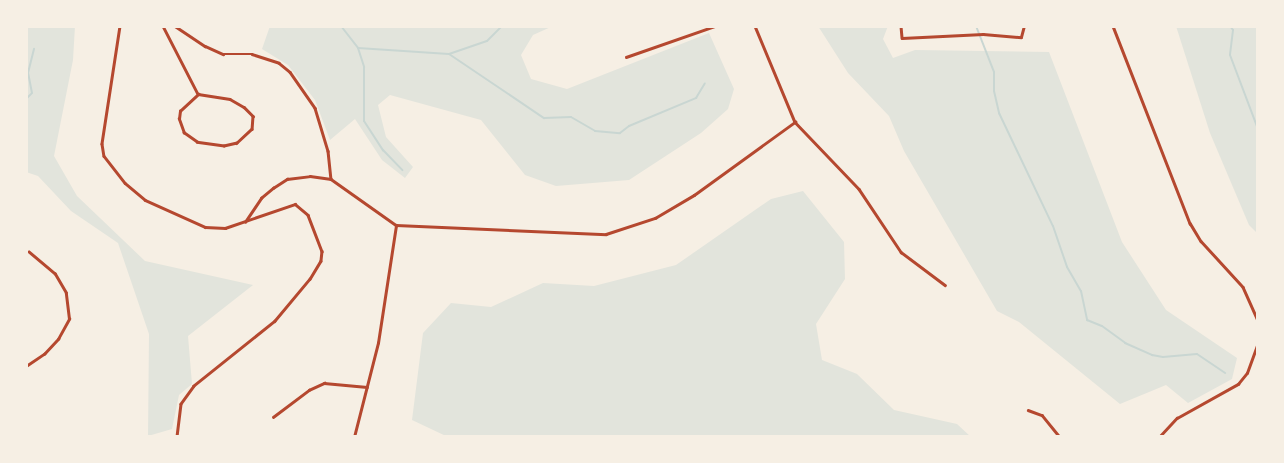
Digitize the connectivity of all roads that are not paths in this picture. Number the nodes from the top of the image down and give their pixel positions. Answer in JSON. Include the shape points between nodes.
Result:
{"nodes":[{"id":1,"x":120,"y":26,"type":"edge"},
{"id":2,"x":163,"y":26,"type":"edge"},
{"id":3,"x":175,"y":26,"type":"edge"},
{"id":4,"x":715,"y":26,"type":"edge"},
{"id":5,"x":755,"y":26,"type":"edge"},
{"id":6,"x":901,"y":26,"type":"edge"},
{"id":7,"x":1024,"y":26,"type":"edge"},
{"id":8,"x":1113,"y":26,"type":"edge"},
{"id":9,"x":626,"y":57,"type":"dead end"},
{"id":10,"x":198,"y":94,"type":"junction"},
{"id":11,"x":795,"y":122,"type":"junction"},
{"id":12,"x":332,"y":178,"type":"junction"},
{"id":13,"x":245,"y":222,"type":"junction"},
{"id":14,"x":396,"y":225,"type":"junction"},
{"id":15,"x":29,"y":252,"type":"dead end"},
{"id":16,"x":945,"y":285,"type":"dead end"},
{"id":17,"x":1258,"y":320,"type":"edge"},
{"id":18,"x":1258,"y":343,"type":"edge"},
{"id":19,"x":26,"y":366,"type":"edge"},
{"id":20,"x":367,"y":387,"type":"junction"},
{"id":21,"x":1028,"y":410,"type":"dead end"},
{"id":22,"x":273,"y":417,"type":"dead end"},
{"id":23,"x":176,"y":436,"type":"edge"},
{"id":24,"x":354,"y":437,"type":"edge"},
{"id":25,"x":1060,"y":437,"type":"edge"},
{"id":26,"x":1159,"y":437,"type":"edge"}],
"edges":[{"from":1,"to":13,"type":"street","via":[[103,133],[104,156],[125,183],[161,209],[205,227],[225,228]]},
{"from":2,"to":10,"type":"street"},
{"from":3,"to":12,"type":"street","via":[[223,54],[252,54],[279,63],[290,72],[318,114]]},
{"from":4,"to":9,"type":"street"},
{"from":5,"to":11,"type":"street"},
{"from":6,"to":7,"type":"street","via":[[902,38],[1021,37]]},
{"from":8,"to":17,"type":"street","via":[[1190,223],[1200,240],[1243,287]]},
{"from":10,"to":10,"type":"street","via":[[180,111],[179,119],[184,133],[197,142],[224,146],[237,143],[252,129],[253,116],[244,107],[230,98]]},
{"from":11,"to":14,"type":"street","via":[[701,190],[655,218],[606,234]]},
{"from":11,"to":16,"type":"street","via":[[859,189],[900,252]]},
{"from":12,"to":13,"type":"street","via":[[287,179],[261,198]]},
{"from":12,"to":14,"type":"street"},
{"from":13,"to":23,"type":"street","via":[[295,204],[308,215],[315,228],[322,251],[321,261],[275,321],[194,386],[181,404]]},
{"from":14,"to":20,"type":"street","via":[[378,343]]},
{"from":15,"to":19,"type":"street","via":[[55,274],[66,293],[69,319],[58,339]]},
{"from":18,"to":26,"type":"street","via":[[1247,373],[1238,384],[1177,418]]},
{"from":20,"to":22,"type":"street","via":[[324,384],[309,390]]},
{"from":20,"to":24,"type":"street"},
{"from":21,"to":25,"type":"street","via":[[1042,415]]}]}
